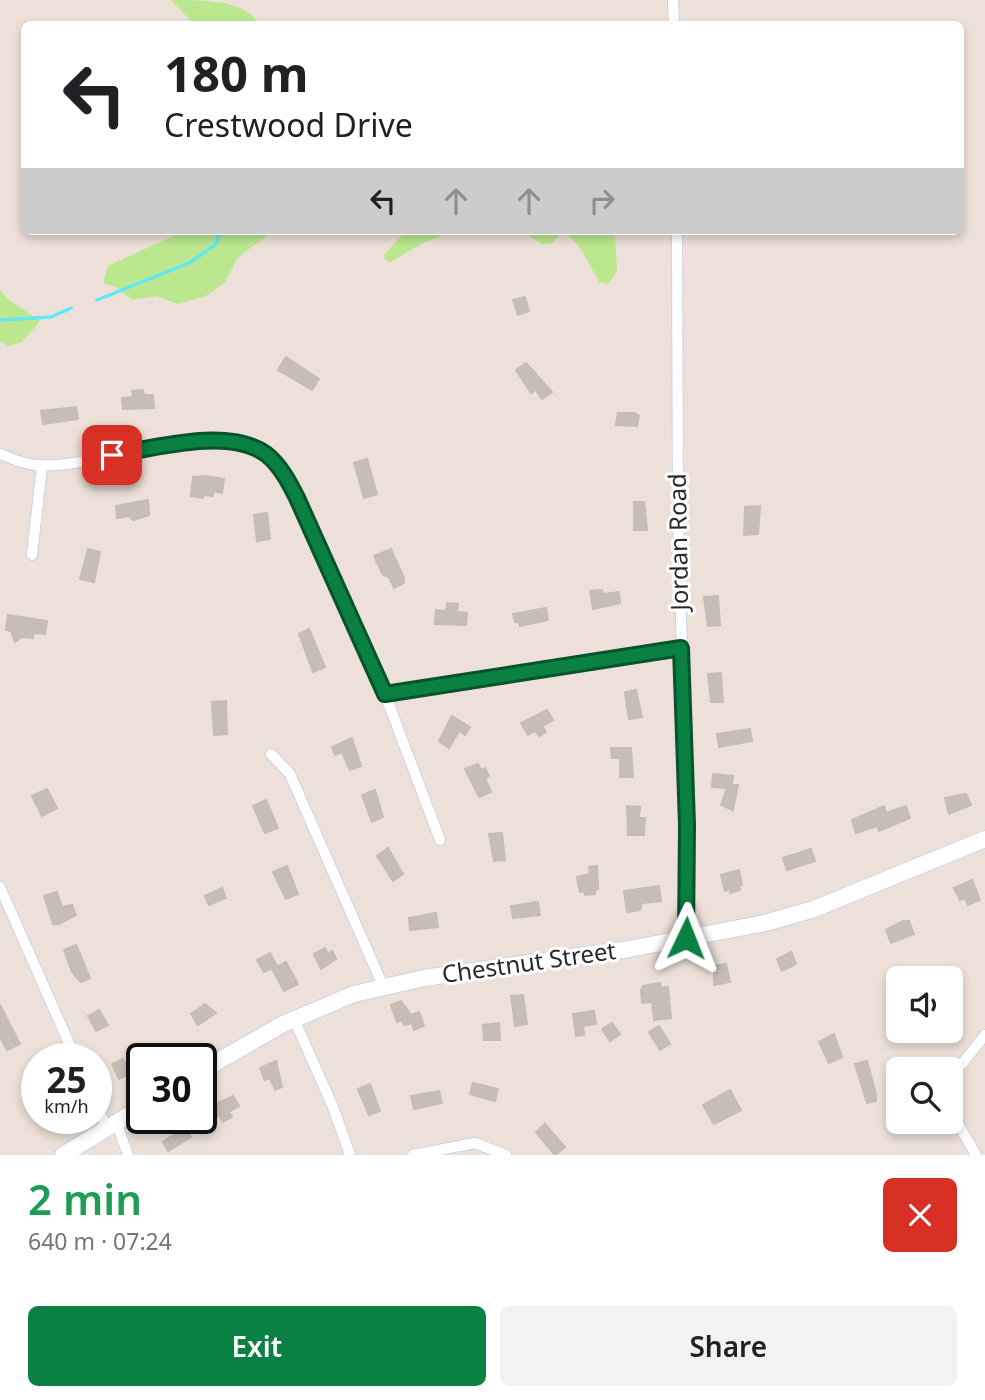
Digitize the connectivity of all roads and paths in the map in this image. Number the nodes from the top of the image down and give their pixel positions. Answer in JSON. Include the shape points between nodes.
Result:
{"nodes":[{"id":1,"x":673,"y":0,"type":"edge"},
{"id":2,"x":674,"y":21,"type":"edge"},
{"id":3,"x":677,"y":235,"type":"edge"},
{"id":4,"x":0,"y":454,"type":"edge"},
{"id":5,"x":42,"y":466,"type":"junction"},
{"id":6,"x":32,"y":555,"type":"dead end"},
{"id":7,"x":681,"y":648,"type":"junction"},
{"id":8,"x":385,"y":694,"type":"junction"},
{"id":9,"x":271,"y":754,"type":"dead end"},
{"id":10,"x":985,"y":839,"type":"edge"},
{"id":11,"x":440,"y":840,"type":"dead end"},
{"id":12,"x":0,"y":887,"type":"edge"},
{"id":13,"x":686,"y":938,"type":"junction"},
{"id":14,"x":383,"y":986,"type":"junction"},
{"id":15,"x":294,"y":1018,"type":"junction"},
{"id":16,"x":985,"y":1035,"type":"edge"},
{"id":17,"x":69,"y":1043,"type":"edge"},
{"id":18,"x":217,"y":1062,"type":"edge"},
{"id":19,"x":963,"y":1062,"type":"edge"},
{"id":20,"x":126,"y":1117,"type":"edge"},
{"id":21,"x":112,"y":1125,"type":"joint"},
{"id":22,"x":963,"y":1132,"type":"edge"},
{"id":23,"x":97,"y":1134,"type":"edge"},
{"id":24,"x":63,"y":1155,"type":"edge"},
{"id":25,"x":128,"y":1155,"type":"edge"},
{"id":26,"x":351,"y":1155,"type":"edge"},
{"id":27,"x":413,"y":1155,"type":"edge"},
{"id":28,"x":506,"y":1155,"type":"edge"},
{"id":29,"x":976,"y":1155,"type":"edge"}],
"edges":[{"from":1,"to":2,"type":"street"},
{"from":3,"to":7,"type":"street","name":"Jordan Road"},
{"from":4,"to":5,"type":"street"},
{"from":5,"to":6,"type":"street"},
{"from":5,"to":8,"type":"street","via":[[233,440],[268,456],[297,498]]},
{"from":7,"to":8,"type":"street"},
{"from":7,"to":13,"type":"street","name":"Jordan Road"},
{"from":8,"to":11,"type":"street"},
{"from":9,"to":14,"type":"street","via":[[290,774]]},
{"from":10,"to":13,"type":"main road","name":"Chestnut Street","via":[[814,909]]},
{"from":12,"to":17,"type":"street"},
{"from":13,"to":14,"type":"main road","name":"Chestnut Street"},
{"from":14,"to":15,"type":"main road","name":"Chestnut Street"},
{"from":15,"to":18,"type":"main road","name":"Chestnut Street"},
{"from":15,"to":26,"type":"street"},
{"from":16,"to":19,"type":"street"},
{"from":20,"to":21,"type":"main road"},
{"from":21,"to":25,"type":"street"},
{"from":22,"to":29,"type":"street"},
{"from":23,"to":24,"type":"main road"},
{"from":27,"to":28,"type":"street","via":[[475,1143]]}]}
